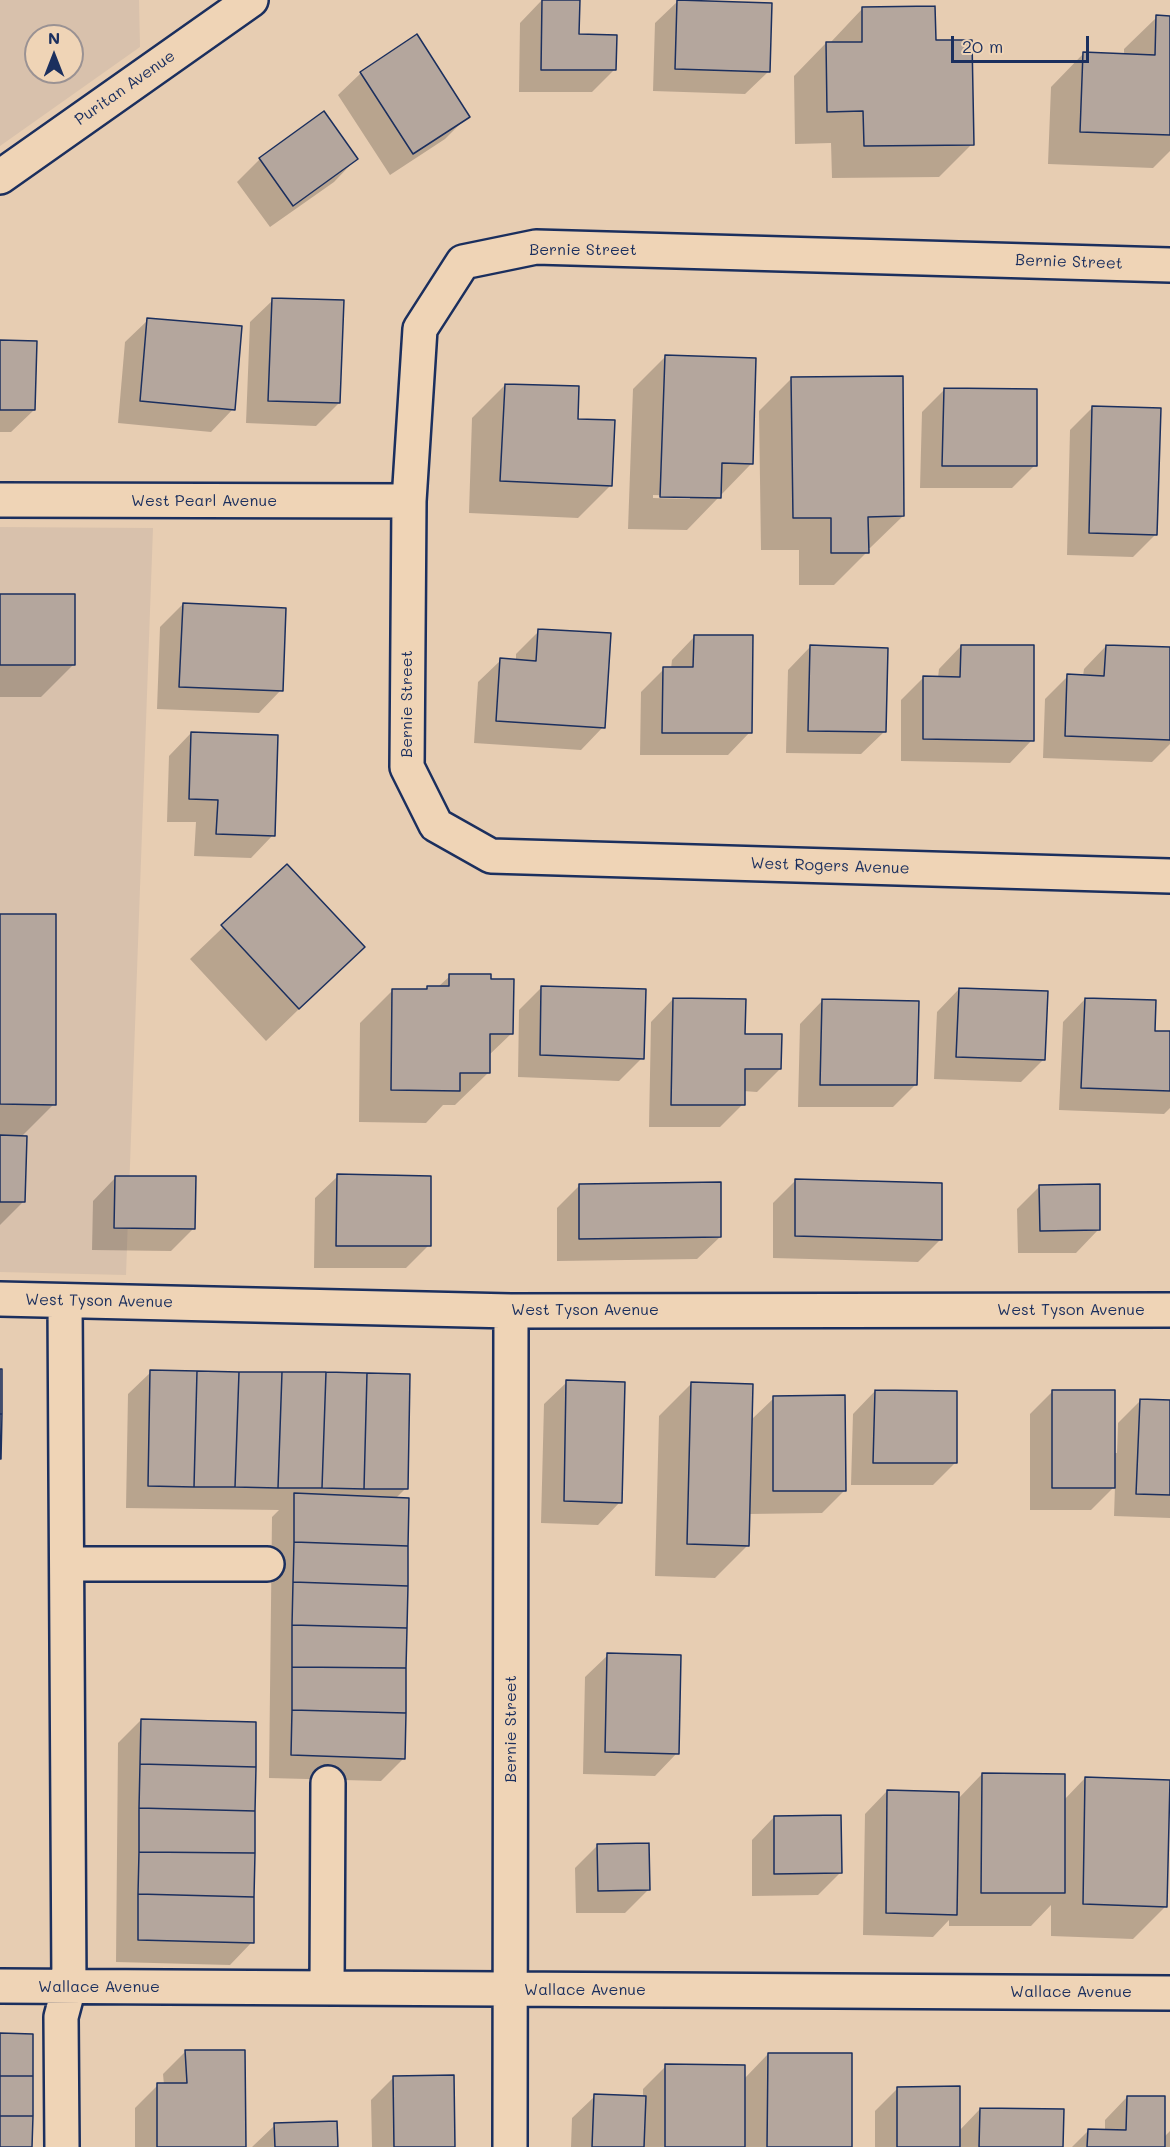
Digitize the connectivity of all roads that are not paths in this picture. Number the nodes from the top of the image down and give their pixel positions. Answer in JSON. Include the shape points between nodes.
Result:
{"nodes":[{"id":1,"x":251,"y":0,"type":"edge"},
{"id":2,"x":0,"y":177,"type":"edge"},
{"id":3,"x":1170,"y":265,"type":"edge"},
{"id":4,"x":0,"y":500,"type":"edge"},
{"id":5,"x":409,"y":501,"type":"junction"},
{"id":6,"x":491,"y":856,"type":"joint"},
{"id":7,"x":1170,"y":876,"type":"edge"},
{"id":8,"x":0,"y":1299,"type":"edge"},
{"id":9,"x":65,"y":1301,"type":"junction"},
{"id":10,"x":1170,"y":1310,"type":"edge"},
{"id":11,"x":511,"y":1311,"type":"junction"},
{"id":12,"x":67,"y":1564,"type":"junction"},
{"id":13,"x":267,"y":1564,"type":"dead end"},
{"id":14,"x":328,"y":1783,"type":"dead end"},
{"id":15,"x":0,"y":1986,"type":"edge"},
{"id":16,"x":69,"y":1987,"type":"junction"},
{"id":17,"x":327,"y":1988,"type":"junction"},
{"id":18,"x":511,"y":1990,"type":"junction"},
{"id":19,"x":1170,"y":1993,"type":"edge"},
{"id":20,"x":62,"y":2147,"type":"edge"},
{"id":21,"x":510,"y":2147,"type":"edge"}],
"edges":[{"from":1,"to":2,"type":"street","name":"Puritan Avenue"},
{"from":3,"to":5,"type":"street","name":"Bernie Street","via":[[536,247],[463,262],[420,329]]},
{"from":4,"to":5,"type":"street","name":"West Pearl Avenue"},
{"from":5,"to":6,"type":"street","name":"Bernie Street","via":[[407,767],[436,825]]},
{"from":6,"to":7,"type":"street","name":"West Rogers Avenue"},
{"from":8,"to":9,"type":"street","name":"West Tyson Avenue"},
{"from":9,"to":11,"type":"street","name":"West Tyson Avenue"},
{"from":9,"to":12,"type":"street"},
{"from":10,"to":11,"type":"street","name":"West Tyson Avenue"},
{"from":11,"to":18,"type":"street","name":"Bernie Street"},
{"from":12,"to":13,"type":"street"},
{"from":12,"to":16,"type":"street"},
{"from":14,"to":17,"type":"street"},
{"from":15,"to":16,"type":"street","name":"Wallace Avenue"},
{"from":16,"to":17,"type":"street","name":"Wallace Avenue"},
{"from":16,"to":20,"type":"street","via":[[61,2017]]},
{"from":17,"to":18,"type":"street","name":"Wallace Avenue"},
{"from":18,"to":19,"type":"street","name":"Wallace Avenue"},
{"from":18,"to":21,"type":"street","name":"Bernie Street"}]}
